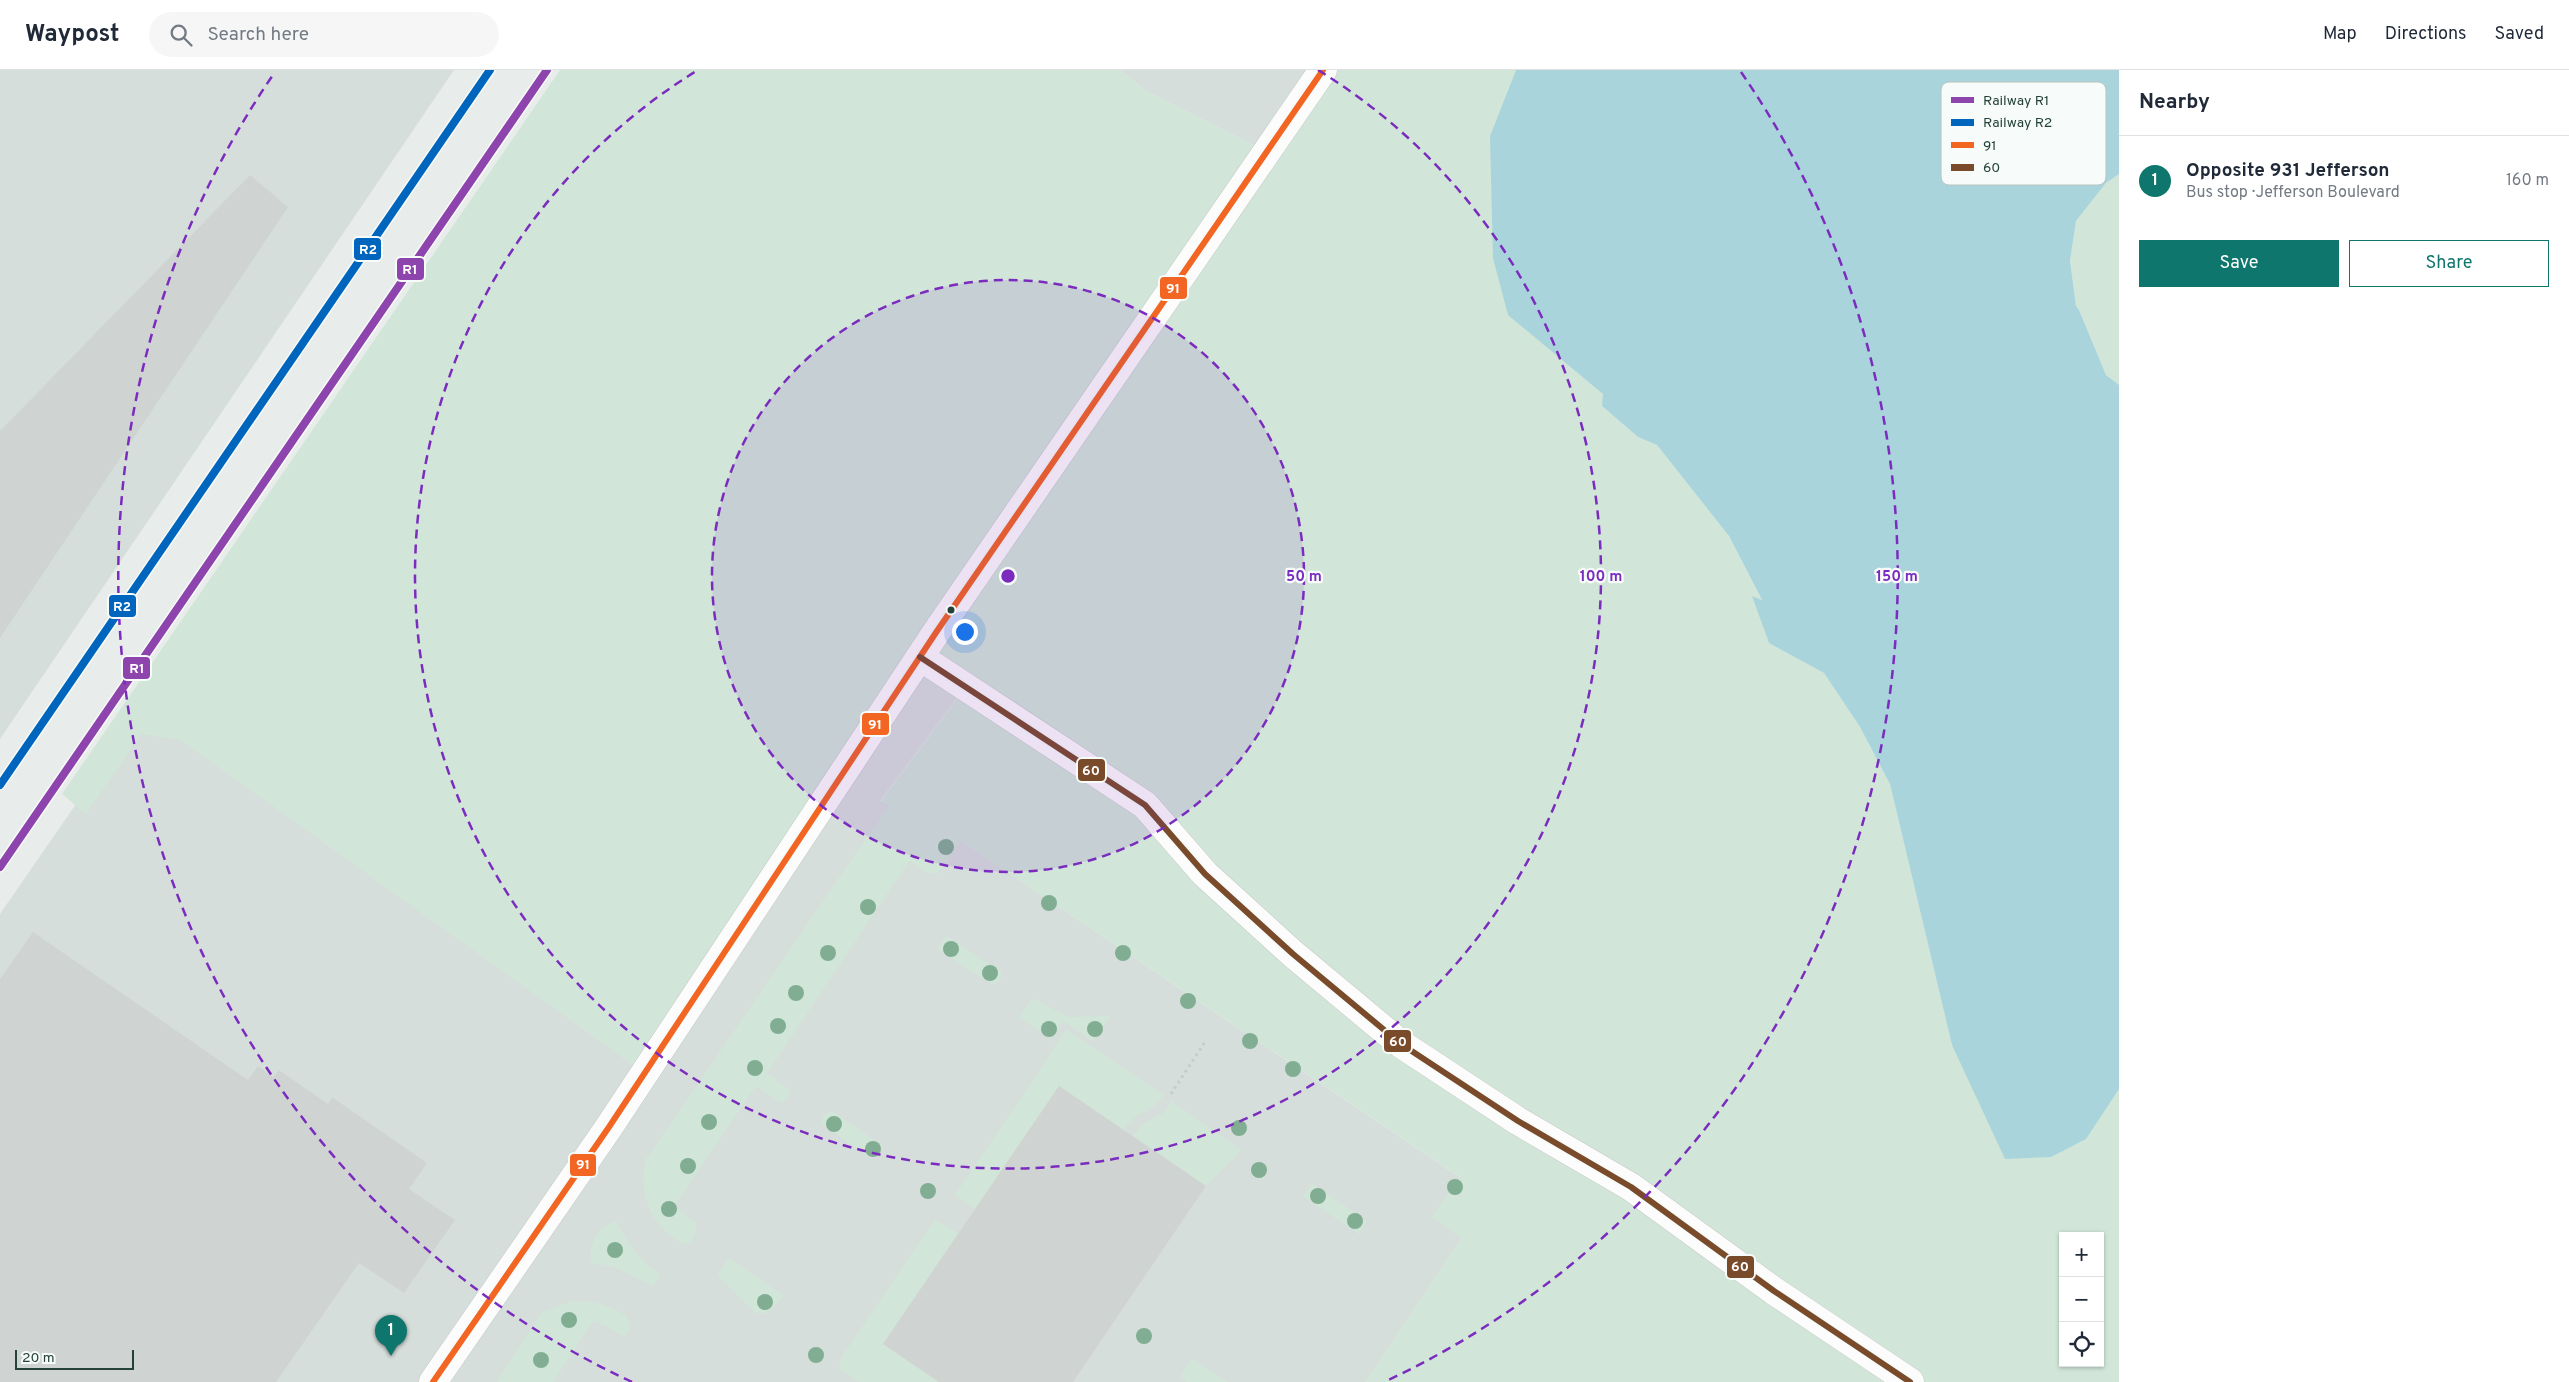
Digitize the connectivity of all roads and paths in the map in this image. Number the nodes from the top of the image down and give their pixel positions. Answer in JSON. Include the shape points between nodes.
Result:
{"nodes":[{"id":1,"x":1323,"y":70,"type":"edge"},
{"id":2,"x":920,"y":657,"type":"junction"},
{"id":3,"x":1205,"y":1042,"type":"dead end"},
{"id":4,"x":1171,"y":1094,"type":"dead end"},
{"id":5,"x":433,"y":1382,"type":"edge"},
{"id":6,"x":1910,"y":1382,"type":"edge"}],
"edges":[{"from":1,"to":2,"type":"main road"},
{"from":2,"to":5,"type":"main road","via":[[609,1127]]},
{"from":2,"to":6,"type":"main road","via":[[1145,805],[1205,874],[1293,954],[1401,1044],[1518,1121],[1631,1187],[1774,1291]]},
{"from":3,"to":4,"type":"path"}]}
